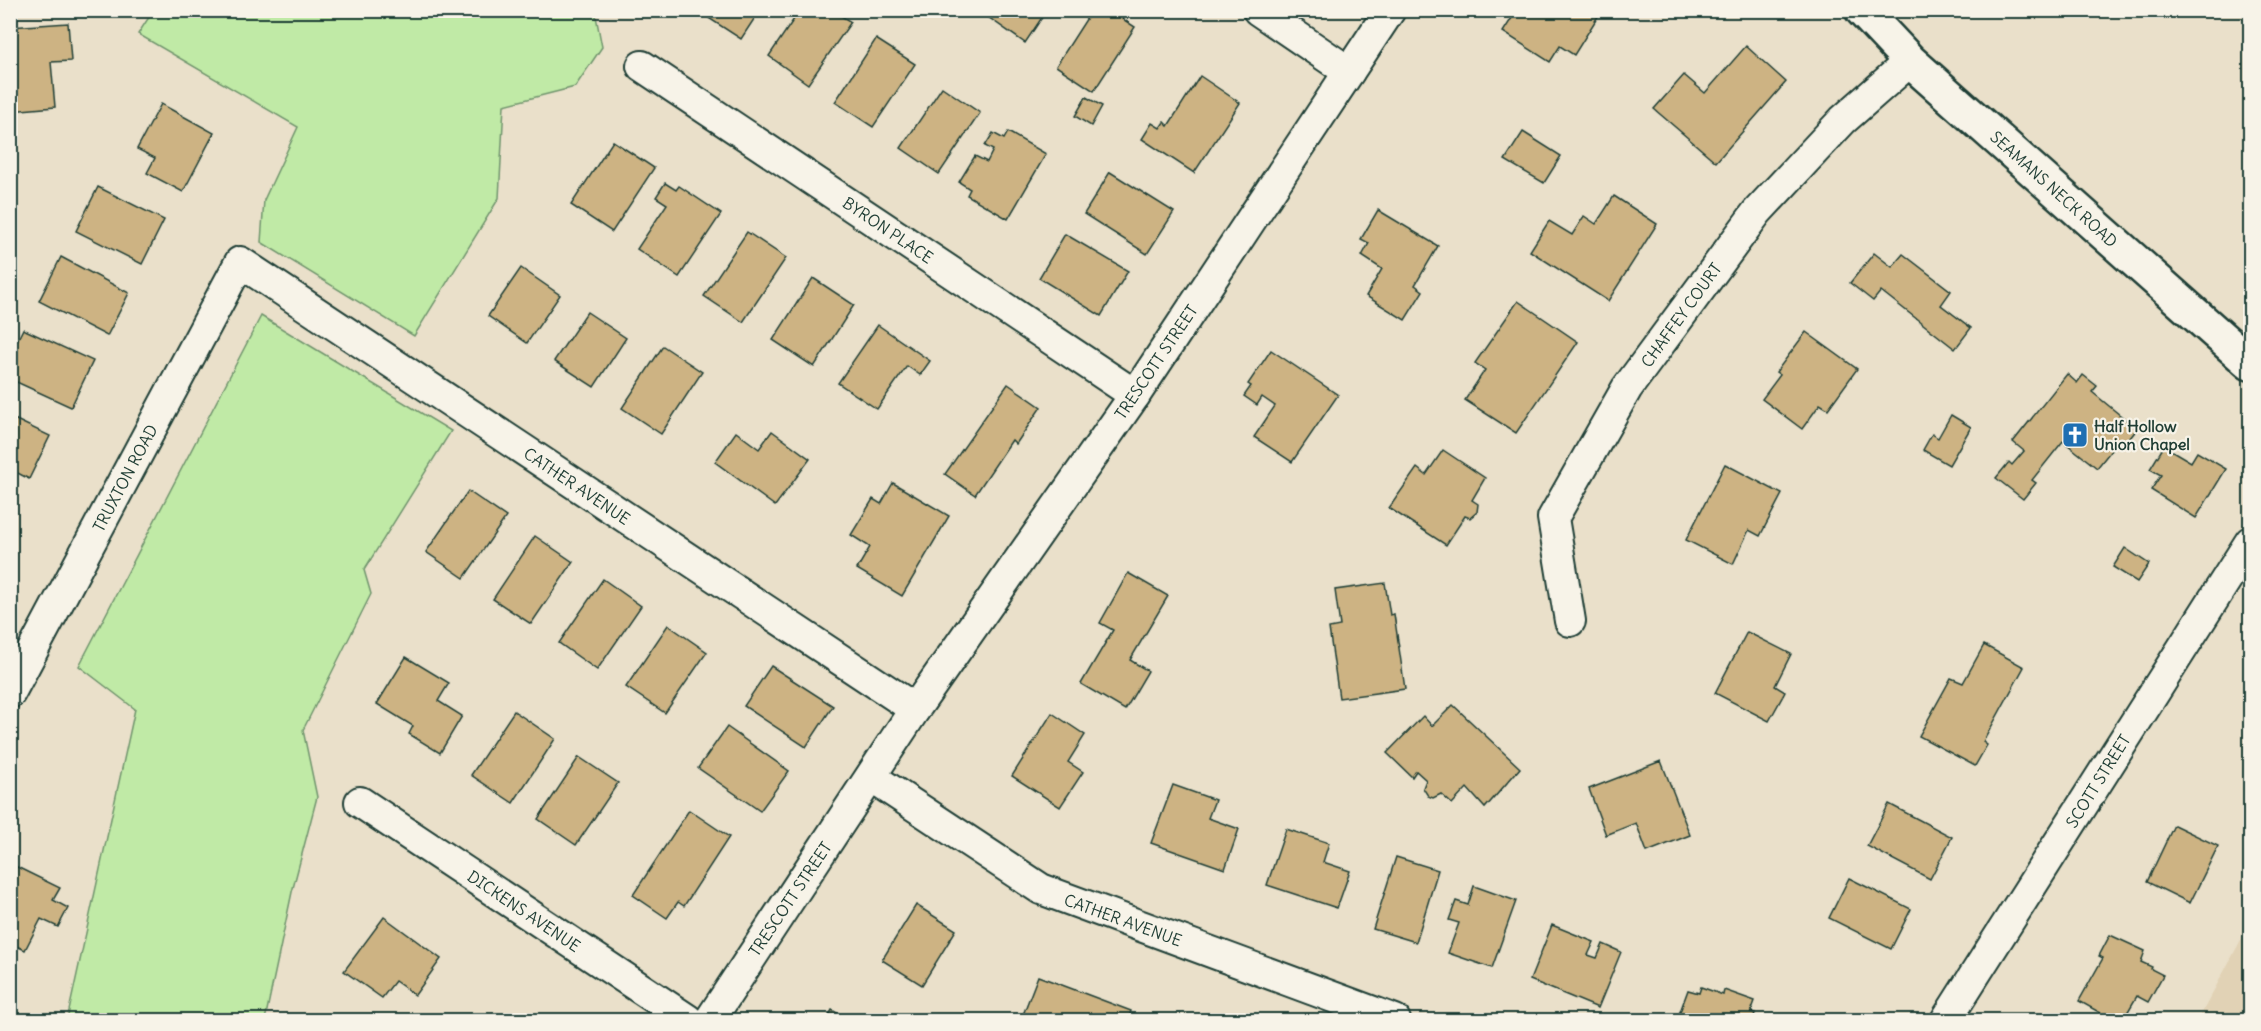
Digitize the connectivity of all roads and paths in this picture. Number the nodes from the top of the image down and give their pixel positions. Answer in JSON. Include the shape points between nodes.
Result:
{"nodes":[{"id":1,"x":1258,"y":10,"type":"edge"},
{"id":2,"x":1390,"y":10,"type":"edge"},
{"id":3,"x":1870,"y":13,"type":"edge"},
{"id":4,"x":1910,"y":61,"type":"junction"},
{"id":5,"x":642,"y":66,"type":"dead end"},
{"id":6,"x":1349,"y":72,"type":"junction"},
{"id":7,"x":240,"y":262,"type":"joint"},
{"id":8,"x":2250,"y":363,"type":"edge"},
{"id":9,"x":1135,"y":395,"type":"junction"},
{"id":10,"x":2250,"y":542,"type":"edge"},
{"id":11,"x":1570,"y":621,"type":"dead end"},
{"id":12,"x":10,"y":693,"type":"edge"},
{"id":13,"x":915,"y":709,"type":"junction"},
{"id":14,"x":871,"y":777,"type":"junction"},
{"id":15,"x":360,"y":802,"type":"dead end"},
{"id":16,"x":688,"y":1020,"type":"edge"},
{"id":17,"x":710,"y":1020,"type":"edge"},
{"id":18,"x":1395,"y":1020,"type":"edge"},
{"id":19,"x":1946,"y":1020,"type":"edge"}],
"edges":[{"from":1,"to":6,"type":"street"},
{"from":2,"to":6,"type":"street","name":"TRESCOTT STREET"},
{"from":3,"to":4,"type":"main road","name":"SEAMANS NECK ROAD"},
{"from":4,"to":8,"type":"main road","name":"SEAMANS NECK ROAD"},
{"from":4,"to":11,"type":"street","name":"CHAFFEY COURT","via":[[1843,120],[1757,212],[1627,388],[1553,518]]},
{"from":5,"to":9,"type":"street","name":"BYRON PLACE"},
{"from":6,"to":9,"type":"street","name":"TRESCOTT STREET"},
{"from":7,"to":12,"type":"street","name":"TRUXTON ROAD"},
{"from":7,"to":13,"type":"street","name":"CATHER AVENUE"},
{"from":9,"to":13,"type":"street","name":"TRESCOTT STREET"},
{"from":10,"to":19,"type":"street","name":"SCOTT STREET"},
{"from":13,"to":14,"type":"street","name":"TRESCOTT STREET"},
{"from":14,"to":17,"type":"street","name":"TRESCOTT STREET"},
{"from":14,"to":18,"type":"street","name":"CATHER AVENUE","via":[[1041,889]]},
{"from":15,"to":16,"type":"street","name":"DICKENS AVENUE"}]}
